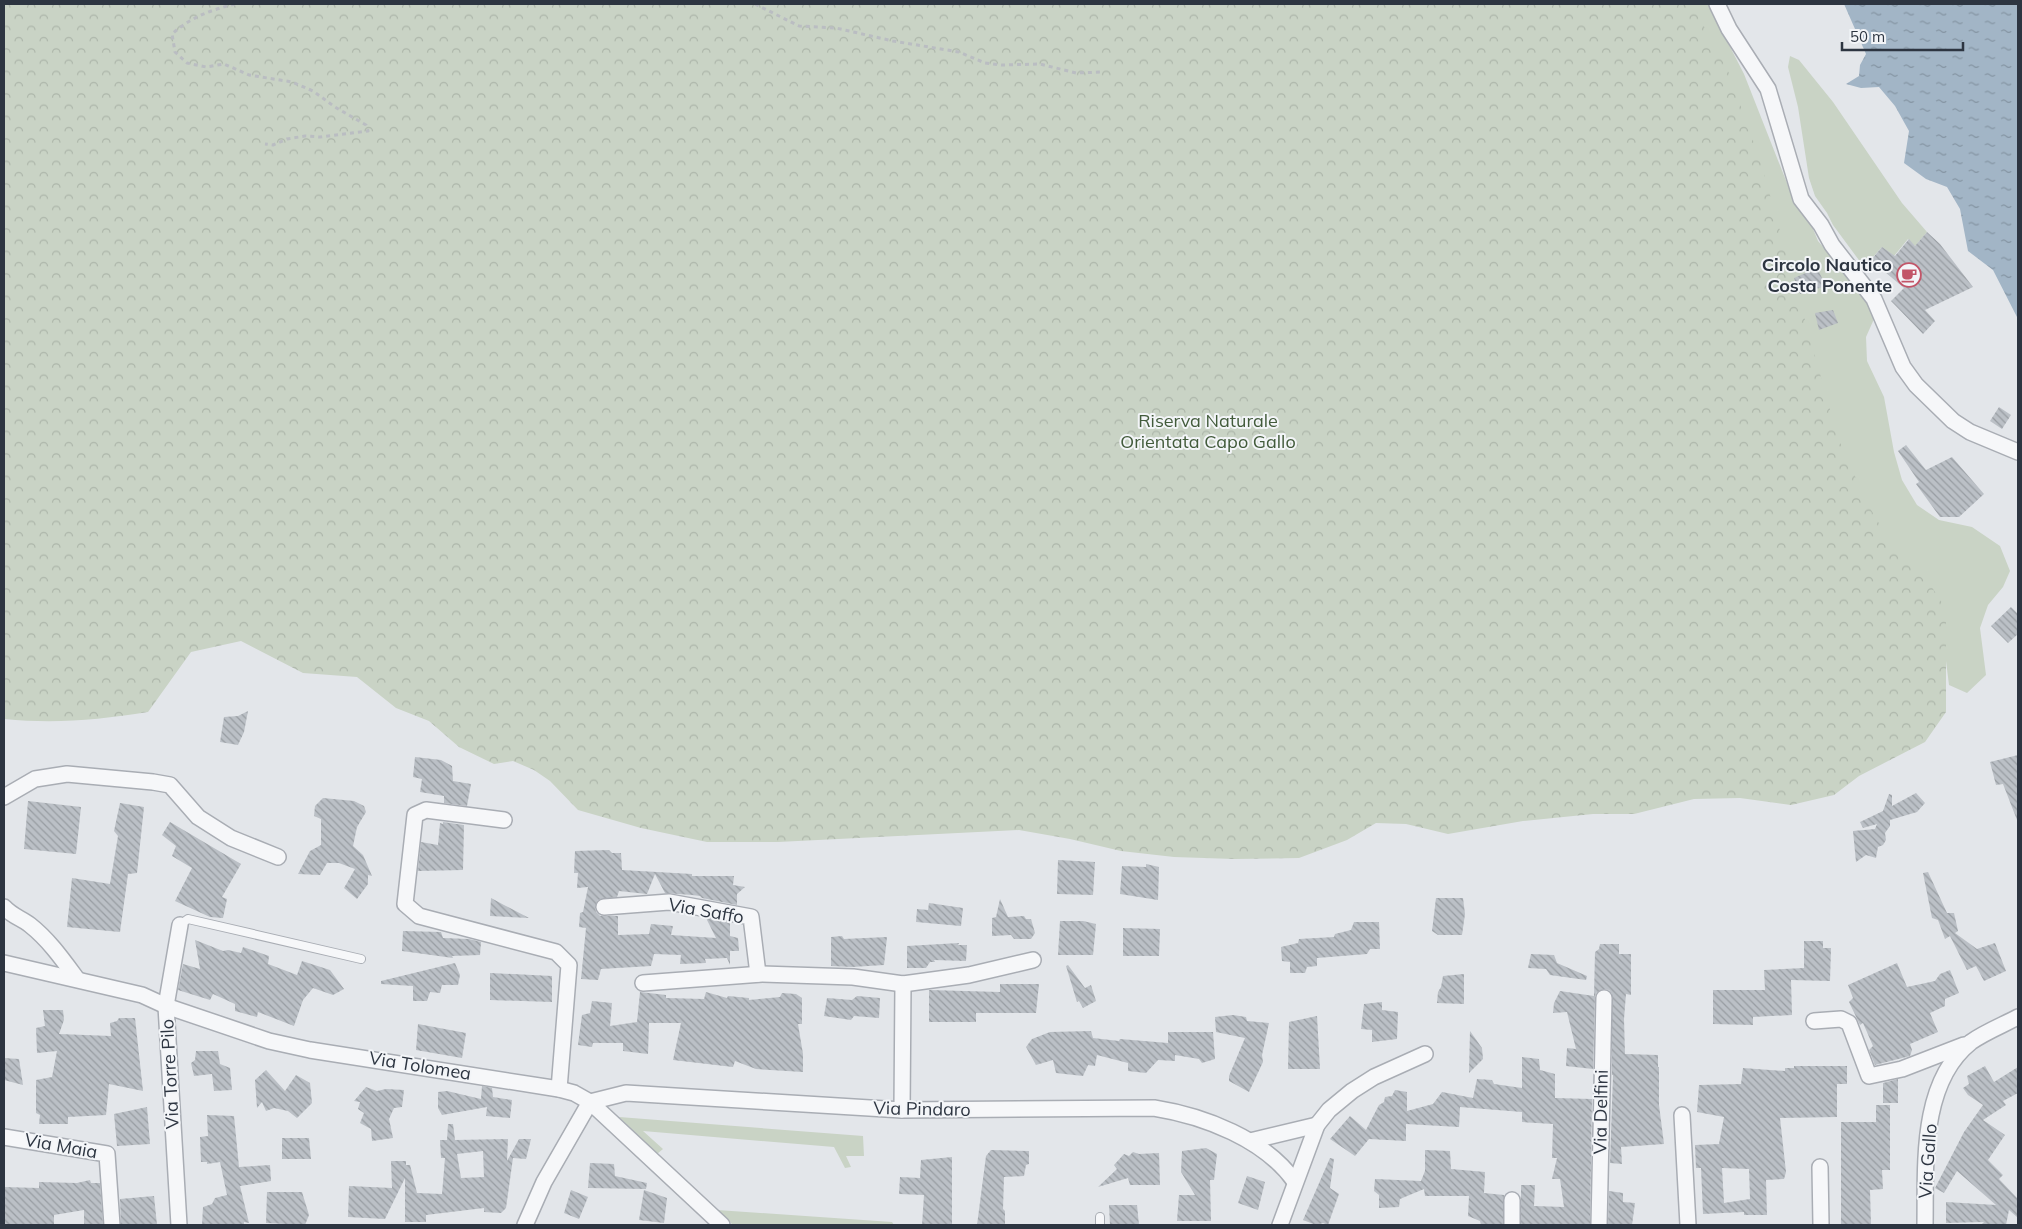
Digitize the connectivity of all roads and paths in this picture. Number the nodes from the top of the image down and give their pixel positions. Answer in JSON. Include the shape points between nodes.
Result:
{"nodes":[{"id":1,"x":234,"y":4,"type":"edge"},
{"id":2,"x":755,"y":4,"type":"edge"},
{"id":3,"x":1717,"y":4,"type":"edge"},
{"id":4,"x":1103,"y":72,"type":"dead end"},
{"id":5,"x":265,"y":144,"type":"dead end"},
{"id":6,"x":2018,"y":452,"type":"edge"},
{"id":7,"x":4,"y":797,"type":"edge"},
{"id":8,"x":504,"y":820,"type":"dead end"},
{"id":9,"x":278,"y":857,"type":"dead end"},
{"id":10,"x":4,"y":907,"type":"edge"},
{"id":11,"x":604,"y":908,"type":"dead end"},
{"id":12,"x":180,"y":924,"type":"joint"},
{"id":13,"x":361,"y":959,"type":"dead end"},
{"id":14,"x":1033,"y":960,"type":"dead end"},
{"id":15,"x":4,"y":963,"type":"edge"},
{"id":16,"x":758,"y":974,"type":"junction"},
{"id":17,"x":77,"y":979,"type":"junction"},
{"id":18,"x":642,"y":983,"type":"dead end"},
{"id":19,"x":903,"y":984,"type":"junction"},
{"id":20,"x":1604,"y":998,"type":"dead end"},
{"id":21,"x":166,"y":1006,"type":"junction"},
{"id":22,"x":2018,"y":1017,"type":"edge"},
{"id":23,"x":1814,"y":1021,"type":"dead end"},
{"id":24,"x":1970,"y":1043,"type":"junction"},
{"id":25,"x":1425,"y":1054,"type":"dead end"},
{"id":26,"x":559,"y":1088,"type":"junction"},
{"id":27,"x":590,"y":1102,"type":"junction"},
{"id":28,"x":902,"y":1110,"type":"junction"},
{"id":29,"x":1682,"y":1115,"type":"dead end"},
{"id":30,"x":1317,"y":1125,"type":"junction"},
{"id":31,"x":4,"y":1137,"type":"edge"},
{"id":32,"x":1250,"y":1141,"type":"junction"},
{"id":33,"x":1820,"y":1167,"type":"dead end"},
{"id":34,"x":1295,"y":1182,"type":"junction"},
{"id":35,"x":1512,"y":1200,"type":"dead end"},
{"id":36,"x":1100,"y":1217,"type":"dead end"},
{"id":37,"x":112,"y":1225,"type":"edge"},
{"id":38,"x":179,"y":1225,"type":"edge"},
{"id":39,"x":525,"y":1225,"type":"edge"},
{"id":40,"x":722,"y":1225,"type":"edge"},
{"id":41,"x":1100,"y":1225,"type":"edge"},
{"id":42,"x":1280,"y":1225,"type":"edge"},
{"id":43,"x":1512,"y":1225,"type":"edge"},
{"id":44,"x":1599,"y":1225,"type":"edge"},
{"id":45,"x":1688,"y":1225,"type":"edge"},
{"id":46,"x":1821,"y":1225,"type":"edge"},
{"id":47,"x":1925,"y":1225,"type":"edge"}],
"edges":[{"from":1,"to":5,"type":"path","via":[[207,12],[182,25],[172,34],[175,52],[187,63],[206,67],[224,64],[249,75],[292,82],[313,91],[366,125],[368,131],[305,136],[272,146]]},
{"from":2,"to":4,"type":"path","via":[[799,26],[836,28],[958,52],[985,63],[1040,64],[1076,73]]},
{"from":3,"to":6,"type":"street","via":[[1729,29],[1768,89],[1801,199],[1874,299],[1903,367],[1916,385],[1953,421],[1978,436]]},
{"from":7,"to":9,"type":"street","via":[[35,779],[67,774],[170,785],[198,817],[231,838]]},
{"from":8,"to":26,"type":"street","via":[[426,810],[415,815],[405,904],[419,916],[556,952],[569,965]]},
{"from":10,"to":17,"type":"street","via":[[29,924],[53,947]]},
{"from":11,"to":16,"type":"street","name":"Via Saffo","via":[[669,902],[751,917]]},
{"from":12,"to":13,"type":"lane","via":[[188,919]]},
{"from":12,"to":21,"type":"street","name":"Via Torre Pilo"},
{"from":14,"to":19,"type":"street","via":[[969,975]]},
{"from":15,"to":17,"type":"street","name":"Via Tolomea"},
{"from":16,"to":18,"type":"street"},
{"from":16,"to":19,"type":"street","via":[[853,977]]},
{"from":17,"to":21,"type":"street","name":"Via Tolomea","via":[[142,995]]},
{"from":19,"to":28,"type":"street"},
{"from":20,"to":44,"type":"street","name":"Via Delfini"},
{"from":21,"to":26,"type":"street","name":"Via Tolomea","via":[[269,1041],[310,1050]]},
{"from":21,"to":38,"type":"street","name":"Via Torre Pilo"},
{"from":22,"to":24,"type":"street","name":"Via Gallo"},
{"from":23,"to":24,"type":"street","via":[[1841,1019],[1849,1023],[1869,1076],[1919,1064]]},
{"from":24,"to":47,"type":"street","name":"Via Gallo","via":[[1952,1062],[1936,1096],[1929,1124]]},
{"from":25,"to":30,"type":"street","via":[[1374,1077],[1352,1091]]},
{"from":26,"to":27,"type":"street","name":"Via Tolomea"},
{"from":27,"to":28,"type":"street","name":"Via Pindaro","via":[[626,1093]]},
{"from":27,"to":39,"type":"street","via":[[544,1182]]},
{"from":27,"to":40,"type":"street","name":"Via Tolomea"},
{"from":28,"to":32,"type":"street","name":"Via Pindaro","via":[[1154,1108],[1179,1112]]},
{"from":29,"to":45,"type":"street"},
{"from":30,"to":32,"type":"street"},
{"from":30,"to":34,"type":"street"},
{"from":31,"to":37,"type":"street","name":"Via Maia","via":[[107,1154]]},
{"from":32,"to":34,"type":"street","name":"Via Pindaro","via":[[1287,1170]]},
{"from":33,"to":46,"type":"street"},
{"from":34,"to":42,"type":"street"},
{"from":35,"to":43,"type":"street"},
{"from":36,"to":41,"type":"lane"}]}
